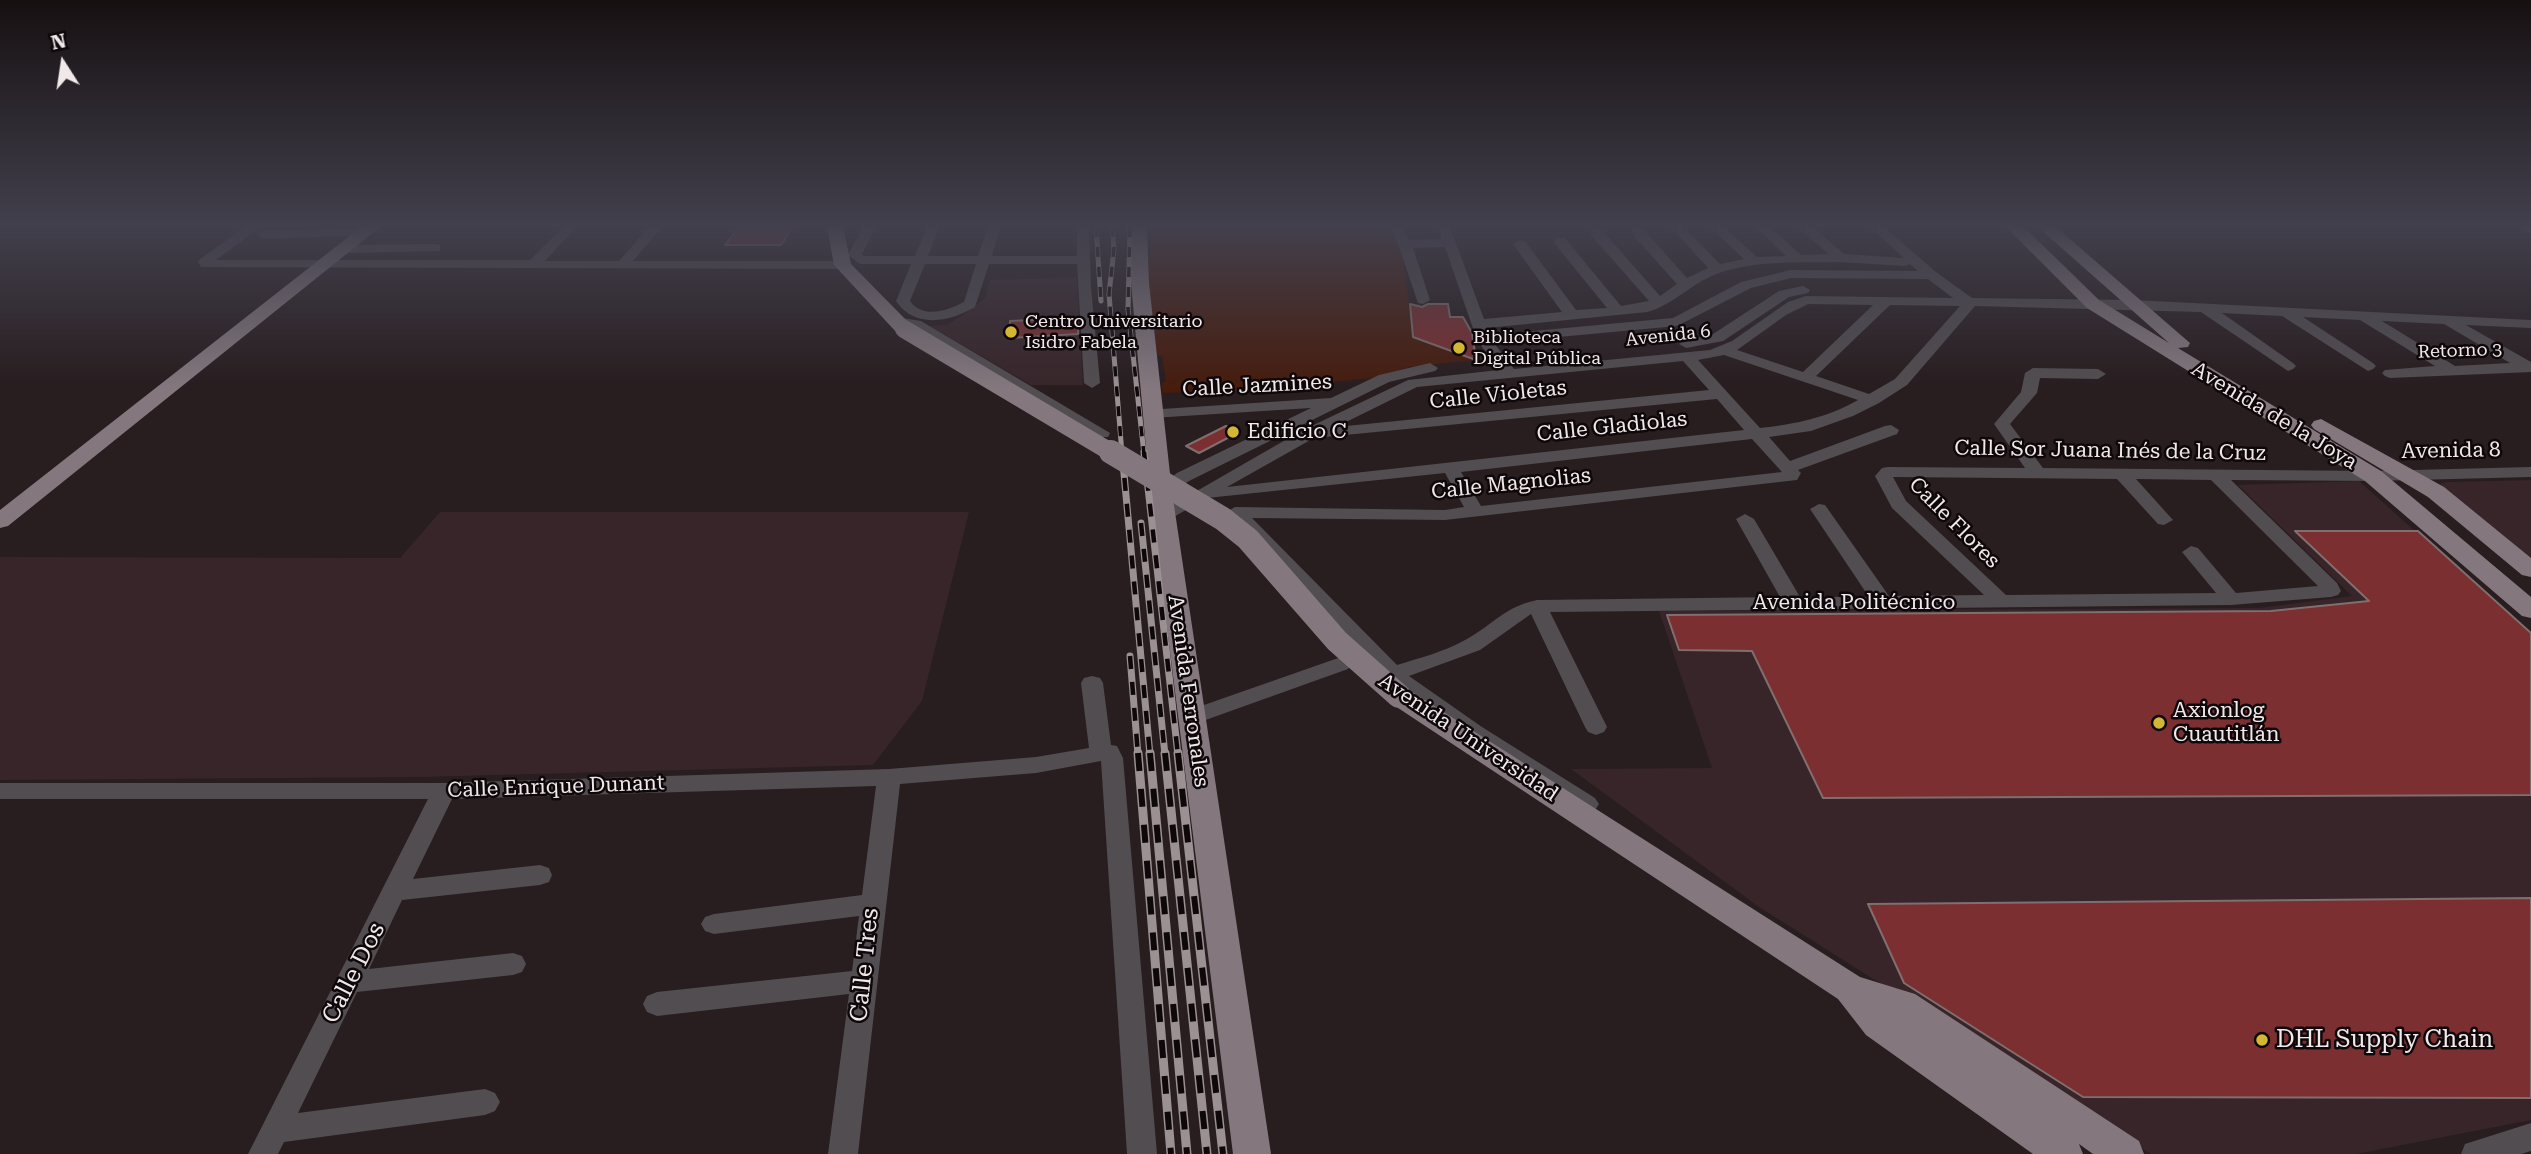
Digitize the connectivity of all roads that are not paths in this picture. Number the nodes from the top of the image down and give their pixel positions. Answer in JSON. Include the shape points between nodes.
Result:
{"nodes":[{"id":1,"x":303,"y":281,"type":"edge"},
{"id":2,"x":867,"y":281,"type":"edge"},
{"id":3,"x":911,"y":281,"type":"edge"},
{"id":4,"x":977,"y":281,"type":"edge"},
{"id":5,"x":1084,"y":281,"type":"edge"},
{"id":6,"x":1140,"y":281,"type":"edge"},
{"id":7,"x":1417,"y":281,"type":"edge"},
{"id":8,"x":1463,"y":281,"type":"edge"},
{"id":9,"x":1547,"y":281,"type":"edge"},
{"id":10,"x":1592,"y":281,"type":"edge"},
{"id":11,"x":1639,"y":281,"type":"edge"},
{"id":12,"x":1675,"y":281,"type":"edge"},
{"id":13,"x":1694,"y":281,"type":"edge"},
{"id":14,"x":1759,"y":281,"type":"edge"},
{"id":15,"x":1939,"y":281,"type":"edge"},
{"id":16,"x":2069,"y":281,"type":"edge"},
{"id":17,"x":2107,"y":281,"type":"edge"},
{"id":18,"x":1681,"y":288,"type":"junction"},
{"id":19,"x":1955,"y":293,"type":"junction"},
{"id":20,"x":2088,"y":299,"type":"junction"},
{"id":21,"x":2128,"y":299,"type":"junction"},
{"id":22,"x":1423,"y":300,"type":"dead end"},
{"id":23,"x":1887,"y":300,"type":"junction"},
{"id":24,"x":1707,"y":303,"type":"junction"},
{"id":25,"x":1970,"y":303,"type":"junction"},
{"id":26,"x":1659,"y":304,"type":"junction"},
{"id":27,"x":2203,"y":307,"type":"junction"},
{"id":28,"x":2283,"y":310,"type":"junction"},
{"id":29,"x":1617,"y":311,"type":"junction"},
{"id":30,"x":1754,"y":312,"type":"junction"},
{"id":31,"x":1572,"y":315,"type":"junction"},
{"id":32,"x":2362,"y":315,"type":"junction"},
{"id":33,"x":2531,"y":315,"type":"edge"},
{"id":34,"x":1773,"y":319,"type":"junction"},
{"id":35,"x":2445,"y":319,"type":"junction"},
{"id":36,"x":1478,"y":324,"type":"junction"},
{"id":37,"x":2531,"y":324,"type":"edge"},
{"id":38,"x":901,"y":325,"type":"junction"},
{"id":39,"x":1484,"y":340,"type":"junction"},
{"id":40,"x":1707,"y":342,"type":"junction"},
{"id":41,"x":1724,"y":351,"type":"junction"},
{"id":42,"x":1687,"y":357,"type":"junction"},
{"id":43,"x":2288,"y":366,"type":"dead end"},
{"id":44,"x":2368,"y":366,"type":"dead end"},
{"id":45,"x":1504,"y":367,"type":"junction"},
{"id":46,"x":2529,"y":367,"type":"edge"},
{"id":47,"x":2451,"y":370,"type":"junction"},
{"id":48,"x":2390,"y":373,"type":"dead end"},
{"id":49,"x":2098,"y":374,"type":"dead end"},
{"id":50,"x":1805,"y":378,"type":"junction"},
{"id":51,"x":1092,"y":383,"type":"dead end"},
{"id":52,"x":1721,"y":394,"type":"junction"},
{"id":53,"x":1873,"y":400,"type":"junction"},
{"id":54,"x":1336,"y":401,"type":"junction"},
{"id":55,"x":1363,"y":407,"type":"junction"},
{"id":56,"x":1152,"y":413,"type":"junction"},
{"id":57,"x":1891,"y":430,"type":"dead end"},
{"id":58,"x":1278,"y":432,"type":"junction"},
{"id":59,"x":1102,"y":433,"type":"dead end"},
{"id":60,"x":1307,"y":435,"type":"junction"},
{"id":61,"x":1759,"y":435,"type":"junction"},
{"id":62,"x":1449,"y":466,"type":"junction"},
{"id":63,"x":1789,"y":472,"type":"junction"},
{"id":64,"x":1888,"y":472,"type":"joint"},
{"id":65,"x":2531,"y":472,"type":"edge"},
{"id":66,"x":2038,"y":473,"type":"junction"},
{"id":67,"x":2122,"y":474,"type":"junction"},
{"id":68,"x":2216,"y":475,"type":"junction"},
{"id":69,"x":2409,"y":475,"type":"junction"},
{"id":70,"x":2373,"y":476,"type":"junction"},
{"id":71,"x":1162,"y":483,"type":"junction"},
{"id":72,"x":1209,"y":492,"type":"junction"},
{"id":73,"x":1819,"y":509,"type":"dead end"},
{"id":74,"x":1235,"y":512,"type":"junction"},
{"id":75,"x":1476,"y":512,"type":"junction"},
{"id":76,"x":3,"y":514,"type":"edge"},
{"id":77,"x":1745,"y":519,"type":"dead end"},
{"id":78,"x":2164,"y":520,"type":"dead end"},
{"id":79,"x":2190,"y":552,"type":"dead end"},
{"id":80,"x":2531,"y":570,"type":"edge"},
{"id":81,"x":2531,"y":575,"type":"edge"},
{"id":82,"x":2494,"y":577,"type":"junction"},
{"id":83,"x":2231,"y":600,"type":"junction"},
{"id":84,"x":1883,"y":602,"type":"junction"},
{"id":85,"x":1793,"y":603,"type":"junction"},
{"id":86,"x":2002,"y":603,"type":"junction"},
{"id":87,"x":1537,"y":606,"type":"junction"},
{"id":88,"x":2531,"y":610,"type":"edge"},
{"id":89,"x":1341,"y":664,"type":"dead end"},
{"id":90,"x":1093,"y":683,"type":"dead end"},
{"id":91,"x":1397,"y":685,"type":"junction"},
{"id":92,"x":1192,"y":717,"type":"junction"},
{"id":93,"x":1595,"y":727,"type":"dead end"},
{"id":94,"x":1105,"y":752,"type":"junction"},
{"id":95,"x":889,"y":777,"type":"junction"},
{"id":96,"x":444,"y":790,"type":"junction"},
{"id":97,"x":0,"y":791,"type":"edge"},
{"id":98,"x":540,"y":875,"type":"dead end"},
{"id":99,"x":395,"y":891,"type":"junction"},
{"id":100,"x":872,"y":904,"type":"junction"},
{"id":101,"x":714,"y":924,"type":"dead end"},
{"id":102,"x":513,"y":964,"type":"dead end"},
{"id":103,"x":864,"y":981,"type":"junction"},
{"id":104,"x":349,"y":982,"type":"junction"},
{"id":105,"x":1850,"y":989,"type":"junction"},
{"id":106,"x":657,"y":1004,"type":"dead end"},
{"id":107,"x":485,"y":1102,"type":"dead end"},
{"id":108,"x":2531,"y":1137,"type":"edge"},
{"id":109,"x":269,"y":1142,"type":"edge"},
{"id":110,"x":843,"y":1154,"type":"edge"},
{"id":111,"x":1142,"y":1154,"type":"edge"},
{"id":112,"x":1252,"y":1154,"type":"edge"},
{"id":113,"x":2064,"y":1154,"type":"edge"},
{"id":114,"x":2125,"y":1154,"type":"edge"},
{"id":115,"x":2476,"y":1154,"type":"edge"}],
"edges":[{"from":1,"to":76,"type":"main road"},
{"from":2,"to":38,"type":"main road"},
{"from":3,"to":4,"type":"street","via":[[903,301],[915,314],[931,316],[950,314],[970,304]]},
{"from":5,"to":51,"type":"street"},
{"from":6,"to":56,"type":"main road","name":"Avenida Ferronales"},
{"from":7,"to":22,"type":"street"},
{"from":8,"to":36,"type":"street"},
{"from":9,"to":31,"type":"street"},
{"from":10,"to":29,"type":"street"},
{"from":11,"to":26,"type":"street"},
{"from":12,"to":18,"type":"street"},
{"from":13,"to":18,"type":"street"},
{"from":14,"to":24,"type":"street"},
{"from":15,"to":19,"type":"street"},
{"from":16,"to":20,"type":"main road","name":"Avenida de la Joya"},
{"from":17,"to":21,"type":"main road","name":"Avenida de la Joya"},
{"from":18,"to":24,"type":"street"},
{"from":18,"to":26,"type":"street"},
{"from":19,"to":20,"type":"street","name":"Avenida 6"},
{"from":19,"to":25,"type":"street"},
{"from":19,"to":30,"type":"street","name":"Avenida 6","via":[[1799,290]]},
{"from":20,"to":21,"type":"street","name":"Avenida 6"},
{"from":20,"to":25,"type":"street","name":"Avenida 6"},
{"from":20,"to":70,"type":"main road","name":"Avenida de la Joya"},
{"from":21,"to":27,"type":"street","name":"Avenida 6"},
{"from":21,"to":33,"type":"street","name":"Avenida 6"},
{"from":21,"to":69,"type":"main road","name":"Avenida de la Joya","via":[[2179,342]]},
{"from":23,"to":25,"type":"street","name":"Avenida 6"},
{"from":23,"to":34,"type":"street","name":"Avenida 6","via":[[1806,300],[1790,305]]},
{"from":23,"to":50,"type":"street"},
{"from":24,"to":39,"type":"street","via":[[1672,324]]},
{"from":25,"to":53,"type":"street","name":"Calle Gladiolas","via":[[1901,382]]},
{"from":26,"to":29,"type":"street"},
{"from":27,"to":28,"type":"street","name":"Avenida 6"},
{"from":27,"to":43,"type":"street"},
{"from":28,"to":32,"type":"street","name":"Avenida 6"},
{"from":28,"to":44,"type":"street"},
{"from":29,"to":31,"type":"street"},
{"from":30,"to":34,"type":"street"},
{"from":30,"to":40,"type":"street","name":"Avenida 6"},
{"from":31,"to":36,"type":"street"},
{"from":32,"to":35,"type":"street","name":"Avenida 6"},
{"from":32,"to":47,"type":"street"},
{"from":34,"to":41,"type":"street","name":"Avenida 6"},
{"from":35,"to":37,"type":"street","name":"Avenida 6"},
{"from":35,"to":46,"type":"street"},
{"from":36,"to":39,"type":"street"},
{"from":38,"to":59,"type":"street","via":[[916,324]]},
{"from":38,"to":71,"type":"main road","bridge":true},
{"from":39,"to":45,"type":"street"},
{"from":40,"to":41,"type":"street"},
{"from":40,"to":45,"type":"street","name":"Avenida 6"},
{"from":41,"to":42,"type":"street","name":"Avenida 6"},
{"from":41,"to":50,"type":"street"},
{"from":42,"to":45,"type":"street","name":"Avenida 6"},
{"from":42,"to":52,"type":"street"},
{"from":45,"to":54,"type":"street","name":"Avenida 6","via":[[1395,374]]},
{"from":45,"to":55,"type":"street","name":"Avenida 6","via":[[1414,383]]},
{"from":46,"to":47,"type":"street","name":"Retorno 3"},
{"from":47,"to":48,"type":"street","name":"Retorno 3"},
{"from":49,"to":66,"type":"street","via":[[2033,373],[2029,393],[2005,419],[2005,431]]},
{"from":50,"to":53,"type":"street"},
{"from":52,"to":60,"type":"street","name":"Calle Violetas"},
{"from":52,"to":61,"type":"street"},
{"from":53,"to":61,"type":"street","name":"Calle Gladiolas","via":[[1824,422]]},
{"from":54,"to":55,"type":"street","name":"Calle Jazmines"},
{"from":54,"to":56,"type":"street","name":"Calle Jazmines"},
{"from":54,"to":58,"type":"street","name":"Avenida 6"},
{"from":55,"to":60,"type":"street","name":"Avenida 6"},
{"from":56,"to":71,"type":"main road","name":"Avenida Ferronales"},
{"from":57,"to":63,"type":"street","name":"Calle Magnolias"},
{"from":58,"to":60,"type":"street","name":"Calle Violetas"},
{"from":58,"to":71,"type":"street","name":"Avenida 6"},
{"from":60,"to":72,"type":"street","name":"Avenida 6"},
{"from":61,"to":62,"type":"street","name":"Calle Gladiolas"},
{"from":61,"to":63,"type":"street"},
{"from":62,"to":72,"type":"street","name":"Calle Gladiolas"},
{"from":62,"to":75,"type":"street"},
{"from":63,"to":75,"type":"street","name":"Calle Magnolias"},
{"from":64,"to":66,"type":"street","name":"Calle Sor Juana Inés de la Cruz"},
{"from":64,"to":86,"type":"street","name":"Calle Flores","via":[[1884,476],[1898,504]]},
{"from":65,"to":69,"type":"street","name":"Avenida 8"},
{"from":66,"to":67,"type":"street","name":"Calle Sor Juana Inés de la Cruz"},
{"from":67,"to":68,"type":"street","name":"Calle Sor Juana Inés de la Cruz"},
{"from":67,"to":78,"type":"street"},
{"from":68,"to":70,"type":"street","name":"Calle Sor Juana Inés de la Cruz"},
{"from":68,"to":83,"type":"street","name":"Avenida Politécnico","via":[[2331,592]]},
{"from":69,"to":70,"type":"street","name":"Avenida 8"},
{"from":69,"to":80,"type":"main road","name":"Avenida de la Joya","via":[[2437,492]]},
{"from":70,"to":82,"type":"main road","name":"Avenida de la Joya"},
{"from":71,"to":72,"type":"street","name":"Avenida Universidad"},
{"from":71,"to":72,"type":"street","name":"Avenida 6"},
{"from":71,"to":91,"type":"main road","name":"Avenida Universidad","bridge":true,"via":[[1248,539],[1337,641]]},
{"from":71,"to":92,"type":"main road","name":"Avenida Ferronales"},
{"from":72,"to":74,"type":"street","name":"Avenida Universidad"},
{"from":73,"to":84,"type":"street"},
{"from":74,"to":75,"type":"street","name":"Calle Magnolias","via":[[1413,516]]},
{"from":74,"to":91,"type":"street","name":"Avenida Universidad","via":[[1267,540]]},
{"from":77,"to":85,"type":"street"},
{"from":79,"to":83,"type":"street"},
{"from":81,"to":82,"type":"main road"},
{"from":82,"to":88,"type":"main road","name":"Avenida de la Joya"},
{"from":83,"to":86,"type":"street","name":"Avenida Politécnico"},
{"from":84,"to":85,"type":"street","name":"Avenida Politécnico"},
{"from":84,"to":86,"type":"street","name":"Avenida Politécnico"},
{"from":85,"to":87,"type":"street","name":"Avenida Politécnico"},
{"from":87,"to":91,"type":"street","name":"Avenida Politécnico","via":[[1511,613],[1483,639]]},
{"from":87,"to":93,"type":"street"},
{"from":89,"to":92,"type":"street"},
{"from":90,"to":94,"type":"street"},
{"from":91,"to":105,"type":"main road","name":"Avenida Universidad"},
{"from":92,"to":112,"type":"main road","name":"Avenida Ferronales"},
{"from":94,"to":95,"type":"street","name":"Calle Enrique Dunant","via":[[1036,765]]},
{"from":94,"to":111,"type":"street","via":[[1112,758]]},
{"from":95,"to":96,"type":"street","name":"Calle Enrique Dunant"},
{"from":95,"to":100,"type":"street","name":"Calle Tres"},
{"from":96,"to":97,"type":"street","name":"Calle Enrique Dunant"},
{"from":96,"to":99,"type":"street","name":"Calle Dos"},
{"from":98,"to":99,"type":"street"},
{"from":99,"to":104,"type":"street","name":"Calle Dos"},
{"from":100,"to":101,"type":"street"},
{"from":100,"to":103,"type":"street","name":"Calle Tres"},
{"from":102,"to":104,"type":"street"},
{"from":103,"to":106,"type":"street"},
{"from":103,"to":110,"type":"street","name":"Calle Tres"},
{"from":104,"to":109,"type":"street","name":"Calle Dos"},
{"from":105,"to":113,"type":"main road","name":"Avenida Universidad","via":[[1878,1024]]},
{"from":105,"to":114,"type":"main road","name":"Avenida Universidad","via":[[1903,1004]]},
{"from":107,"to":109,"type":"street"},
{"from":108,"to":115,"type":"street"}]}
